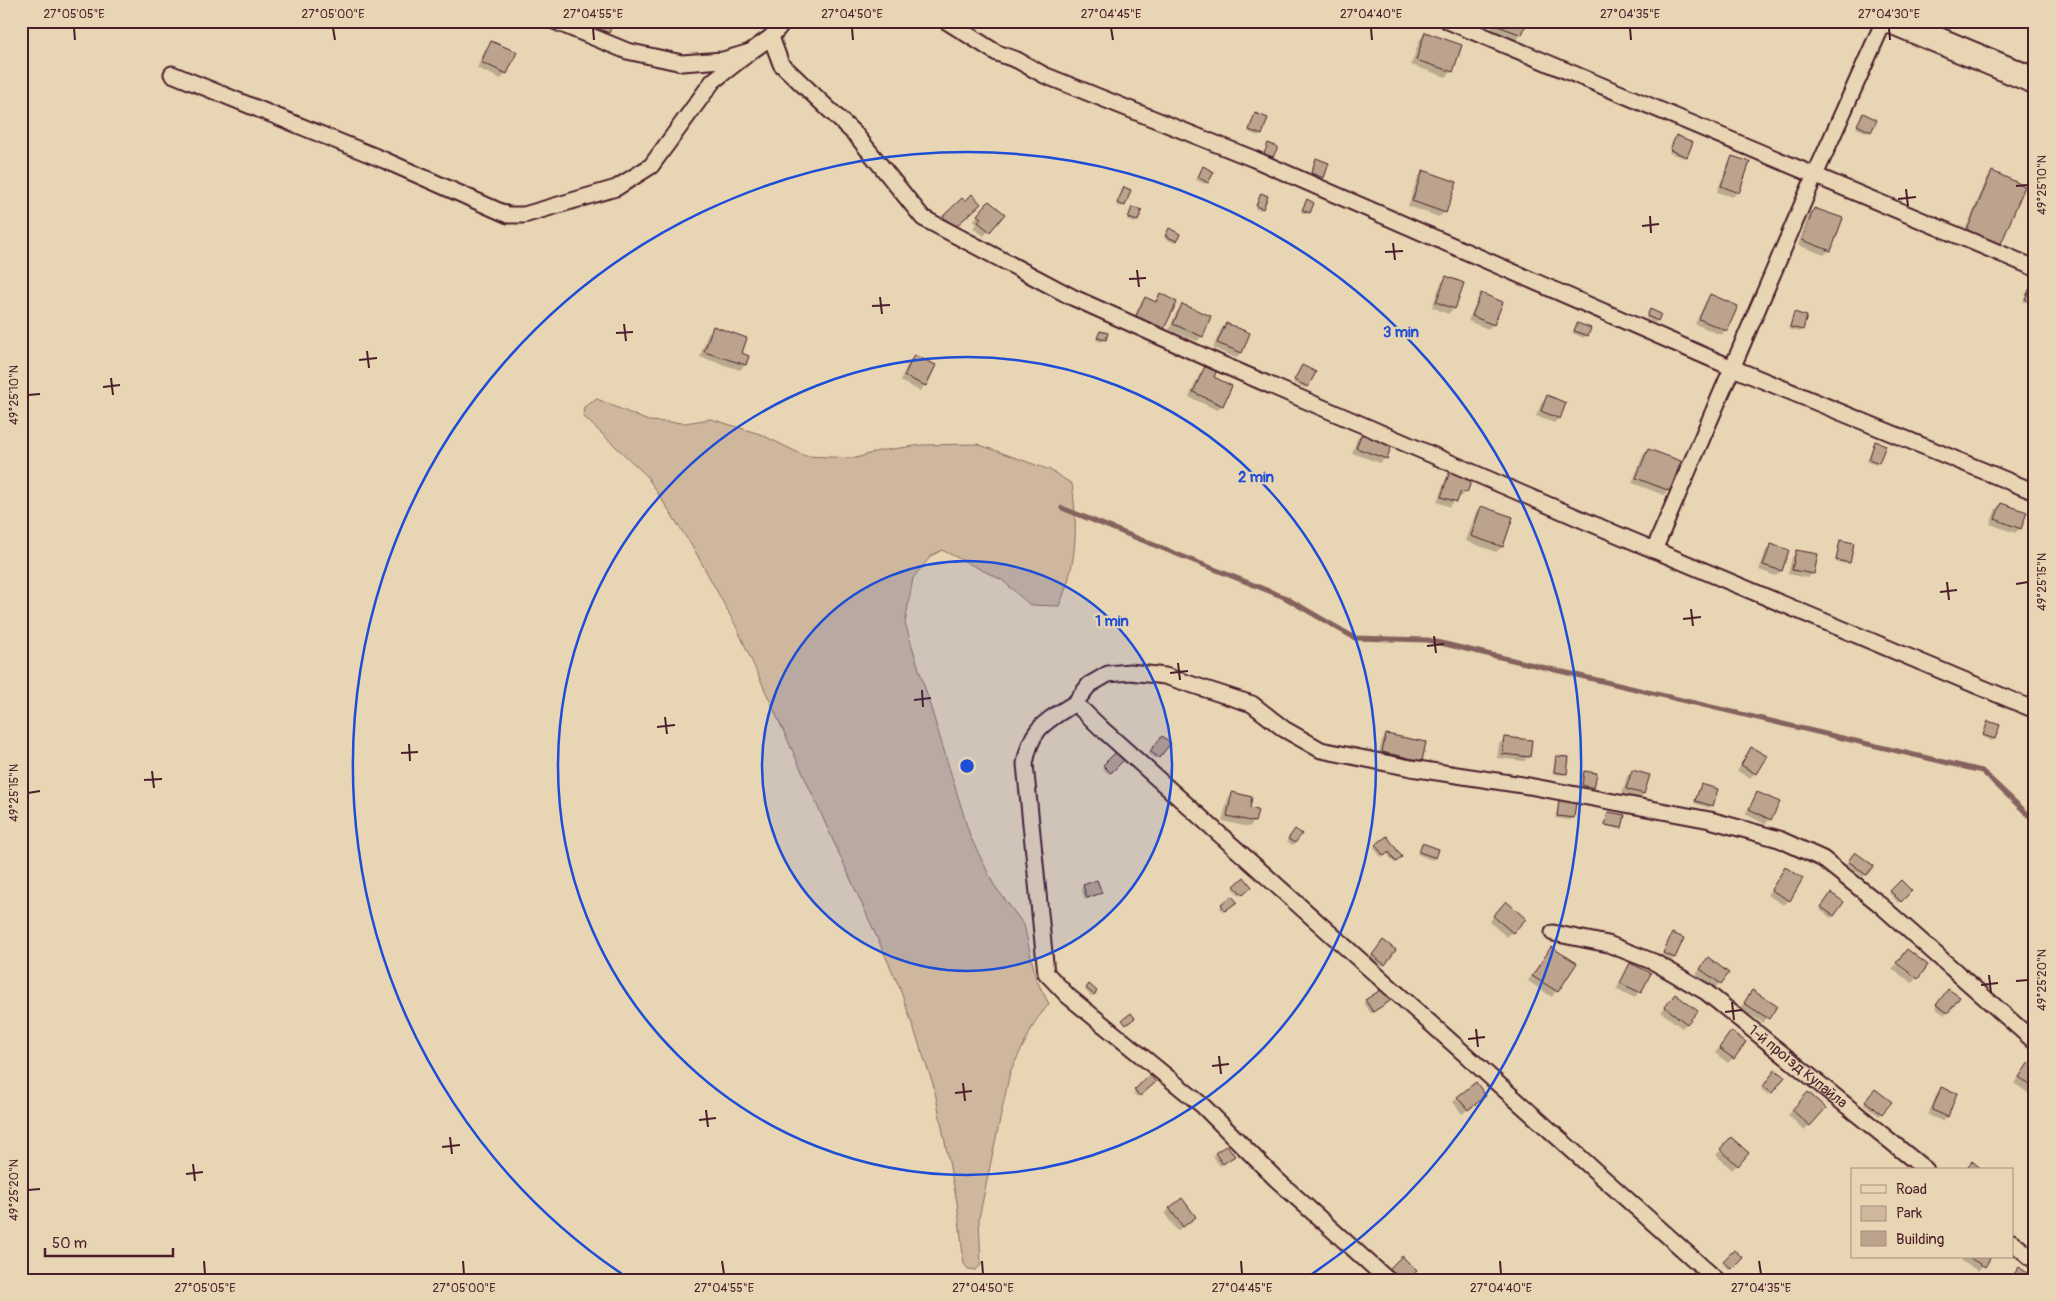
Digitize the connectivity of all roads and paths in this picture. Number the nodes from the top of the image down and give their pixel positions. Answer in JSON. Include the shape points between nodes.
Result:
{"nodes":[{"id":1,"x":554,"y":21,"type":"edge"},
{"id":2,"x":784,"y":21,"type":"edge"},
{"id":3,"x":946,"y":21,"type":"edge"},
{"id":4,"x":1448,"y":21,"type":"edge"},
{"id":5,"x":1884,"y":21,"type":"edge"},
{"id":6,"x":1892,"y":21,"type":"edge"},
{"id":7,"x":771,"y":37,"type":"junction"},
{"id":8,"x":750,"y":52,"type":"junction"},
{"id":9,"x":172,"y":74,"type":"dead end"},
{"id":10,"x":2035,"y":81,"type":"edge"},
{"id":11,"x":1815,"y":175,"type":"junction"},
{"id":12,"x":2035,"y":268,"type":"edge"},
{"id":13,"x":1733,"y":368,"type":"junction"},
{"id":14,"x":2035,"y":492,"type":"edge"},
{"id":15,"x":1654,"y":550,"type":"junction"},
{"id":16,"x":1075,"y":702,"type":"junction"},
{"id":17,"x":2035,"y":710,"type":"edge"},
{"id":18,"x":1553,"y":933,"type":"dead end"},
{"id":19,"x":2035,"y":1042,"type":"edge"},
{"id":20,"x":1924,"y":1168,"type":"edge"},
{"id":21,"x":2014,"y":1244,"type":"edge"},
{"id":22,"x":2035,"y":1261,"type":"edge"},
{"id":23,"x":1388,"y":1280,"type":"edge"},
{"id":24,"x":1717,"y":1280,"type":"edge"}],
"edges":[{"from":1,"to":8,"type":"street","via":[[627,51],[682,63],[723,60]]},
{"from":2,"to":7,"type":"street"},
{"from":3,"to":13,"type":"street","via":[[997,53],[1044,75],[1254,159]]},
{"from":4,"to":11,"type":"street"},
{"from":5,"to":11,"type":"street"},
{"from":6,"to":10,"type":"main road"},
{"from":7,"to":8,"type":"street"},
{"from":7,"to":15,"type":"street","via":[[781,64],[856,136],[923,218],[1081,301]]},
{"from":8,"to":9,"type":"street","via":[[713,81],[651,166],[616,188],[524,215],[508,215],[384,160]]},
{"from":11,"to":12,"type":"street"},
{"from":11,"to":13,"type":"street"},
{"from":13,"to":14,"type":"street"},
{"from":13,"to":15,"type":"street"},
{"from":15,"to":17,"type":"street"},
{"from":16,"to":19,"type":"street","via":[[1089,685],[1108,674],[1130,672],[1165,676],[1252,704],[1284,729],[1321,750],[1710,820],[1779,839],[1823,859],[1877,902]]},
{"from":16,"to":23,"type":"street","via":[[1034,732],[1025,764],[1046,973],[1068,996],[1203,1106]]},
{"from":16,"to":24,"type":"street"},
{"from":18,"to":20,"type":"street","name":"1-й проїзд Купайла","via":[[1608,944],[1654,962],[1706,992]]},
{"from":21,"to":22,"type":"street"}]}
